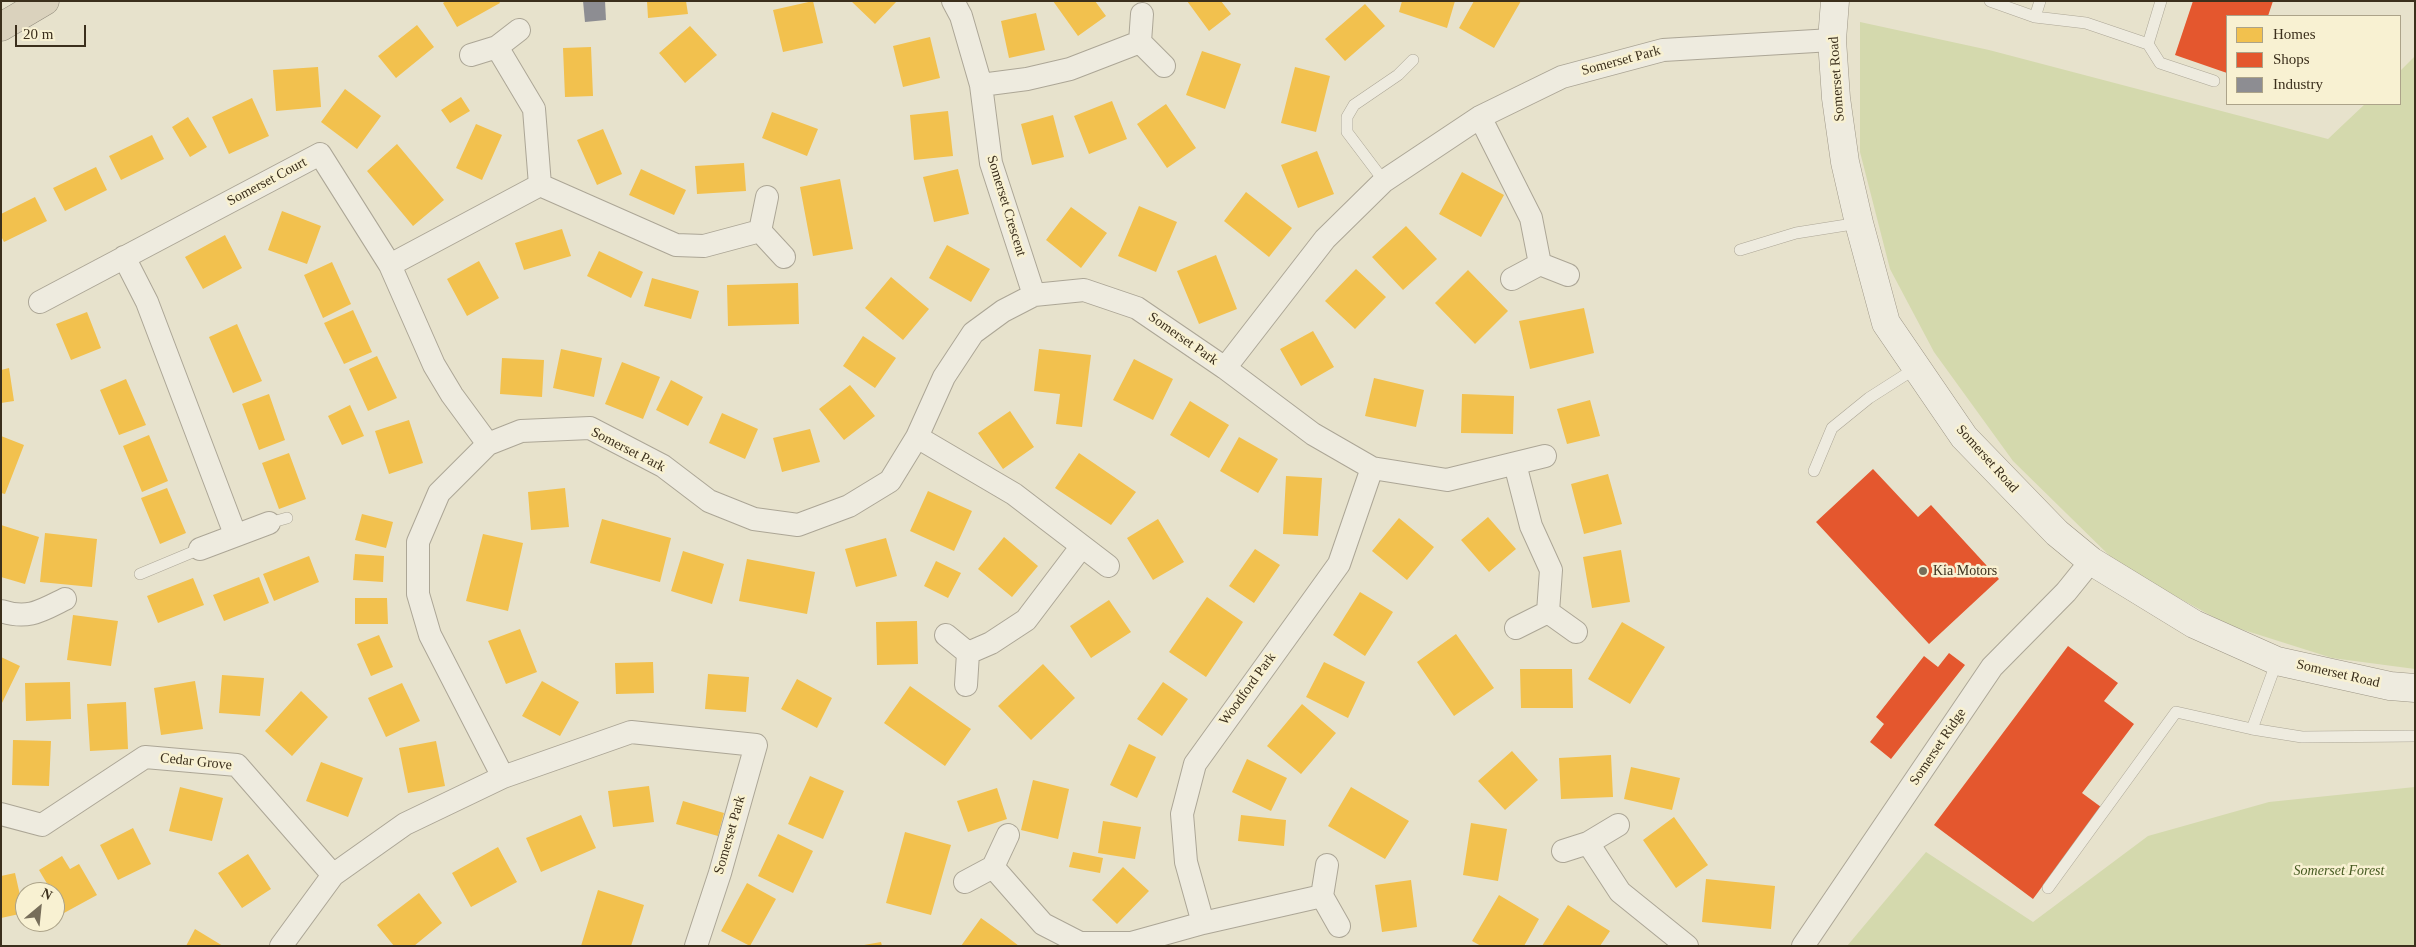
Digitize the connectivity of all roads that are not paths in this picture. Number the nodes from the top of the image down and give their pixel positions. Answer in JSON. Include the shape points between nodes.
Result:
{"nodes":[{"id":1,"x":45,"y":1,"type":"edge"},
{"id":2,"x":953,"y":1,"type":"edge"},
{"id":3,"x":1835,"y":1,"type":"edge"},
{"id":4,"x":1990,"y":1,"type":"edge"},
{"id":5,"x":2040,"y":1,"type":"edge"},
{"id":6,"x":2161,"y":1,"type":"edge"},
{"id":7,"x":1142,"y":14,"type":"dead end"},
{"id":8,"x":2035,"y":17,"type":"junction"},
{"id":9,"x":1,"y":27,"type":"edge"},
{"id":10,"x":519,"y":30,"type":"dead end"},
{"id":11,"x":1832,"y":40,"type":"junction"},
{"id":12,"x":1140,"y":42,"type":"junction"},
{"id":13,"x":2148,"y":44,"type":"junction"},
{"id":14,"x":497,"y":47,"type":"junction"},
{"id":15,"x":471,"y":55,"type":"dead end"},
{"id":16,"x":1413,"y":60,"type":"dead end"},
{"id":17,"x":1164,"y":66,"type":"dead end"},
{"id":18,"x":2214,"y":81,"type":"dead end"},
{"id":19,"x":981,"y":85,"type":"junction"},
{"id":20,"x":1480,"y":118,"type":"junction"},
{"id":21,"x":1384,"y":181,"type":"junction"},
{"id":22,"x":540,"y":185,"type":"junction"},
{"id":23,"x":767,"y":197,"type":"dead end"},
{"id":24,"x":1858,"y":223,"type":"junction"},
{"id":25,"x":760,"y":231,"type":"junction"},
{"id":26,"x":1740,"y":250,"type":"dead end"},
{"id":27,"x":124,"y":257,"type":"junction"},
{"id":28,"x":784,"y":257,"type":"dead end"},
{"id":29,"x":1540,"y":264,"type":"junction"},
{"id":30,"x":390,"y":265,"type":"junction"},
{"id":31,"x":1568,"y":275,"type":"dead end"},
{"id":32,"x":1512,"y":279,"type":"dead end"},
{"id":33,"x":1034,"y":295,"type":"junction"},
{"id":34,"x":40,"y":302,"type":"dead end"},
{"id":35,"x":1225,"y":368,"type":"junction"},
{"id":36,"x":1916,"y":368,"type":"junction"},
{"id":37,"x":917,"y":437,"type":"junction"},
{"id":38,"x":488,"y":444,"type":"junction"},
{"id":39,"x":1546,"y":456,"type":"dead end"},
{"id":40,"x":1515,"y":464,"type":"junction"},
{"id":41,"x":1372,"y":468,"type":"junction"},
{"id":42,"x":1814,"y":471,"type":"dead end"},
{"id":43,"x":278,"y":520,"type":"dead end"},
{"id":44,"x":235,"y":534,"type":"junction"},
{"id":45,"x":1082,"y":546,"type":"junction"},
{"id":46,"x":200,"y":549,"type":"joint"},
{"id":47,"x":2091,"y":561,"type":"junction"},
{"id":48,"x":1108,"y":566,"type":"dead end"},
{"id":49,"x":140,"y":574,"type":"dead end"},
{"id":50,"x":65,"y":600,"type":"dead end"},
{"id":51,"x":1,"y":611,"type":"edge"},
{"id":52,"x":1548,"y":612,"type":"junction"},
{"id":53,"x":1516,"y":628,"type":"dead end"},
{"id":54,"x":1576,"y":632,"type":"dead end"},
{"id":55,"x":946,"y":635,"type":"dead end"},
{"id":56,"x":968,"y":653,"type":"junction"},
{"id":57,"x":2277,"y":661,"type":"junction"},
{"id":58,"x":966,"y":685,"type":"dead end"},
{"id":59,"x":2415,"y":688,"type":"edge"},
{"id":60,"x":2252,"y":729,"type":"junction"},
{"id":61,"x":2415,"y":736,"type":"edge"},
{"id":62,"x":503,"y":777,"type":"junction"},
{"id":63,"x":1,"y":814,"type":"edge"},
{"id":64,"x":1618,"y":825,"type":"dead end"},
{"id":65,"x":1008,"y":835,"type":"dead end"},
{"id":66,"x":1588,"y":843,"type":"junction"},
{"id":67,"x":1563,"y":852,"type":"dead end"},
{"id":68,"x":1327,"y":865,"type":"dead end"},
{"id":69,"x":992,"y":867,"type":"junction"},
{"id":70,"x":333,"y":875,"type":"junction"},
{"id":71,"x":965,"y":882,"type":"dead end"},
{"id":72,"x":2048,"y":888,"type":"dead end"},
{"id":73,"x":1322,"y":896,"type":"junction"},
{"id":74,"x":1203,"y":923,"type":"junction"},
{"id":75,"x":1338,"y":926,"type":"dead end"},
{"id":76,"x":281,"y":946,"type":"edge"},
{"id":77,"x":696,"y":946,"type":"edge"},
{"id":78,"x":1687,"y":946,"type":"edge"},
{"id":79,"x":1802,"y":946,"type":"edge"}],
"edges":[{"from":1,"to":9,"type":"highway"},
{"from":2,"to":19,"type":"street","name":"Somerset Crescent"},
{"from":3,"to":11,"type":"street","name":"Somerset Road"},
{"from":4,"to":8,"type":"lane"},
{"from":5,"to":8,"type":"lane"},
{"from":6,"to":13,"type":"lane"},
{"from":7,"to":12,"type":"street"},
{"from":8,"to":13,"type":"lane","via":[[2086,23]]},
{"from":10,"to":14,"type":"street"},
{"from":11,"to":20,"type":"street","name":"Somerset Park","via":[[1663,50],[1562,77]]},
{"from":11,"to":24,"type":"street","name":"Somerset Road","via":[[1845,162]]},
{"from":12,"to":17,"type":"street"},
{"from":12,"to":19,"type":"street","via":[[1070,69]]},
{"from":13,"to":18,"type":"lane","via":[[2160,63]]},
{"from":14,"to":15,"type":"street"},
{"from":14,"to":22,"type":"street","via":[[534,109]]},
{"from":16,"to":21,"type":"lane","via":[[1354,105],[1347,116],[1347,132]]},
{"from":19,"to":33,"type":"street","name":"Somerset Crescent","via":[[991,163]]},
{"from":20,"to":21,"type":"street","name":"Somerset Park"},
{"from":20,"to":29,"type":"street","via":[[1531,218]]},
{"from":21,"to":35,"type":"street","name":"Somerset Park","via":[[1325,239]]},
{"from":22,"to":25,"type":"street","via":[[676,245],[704,246]]},
{"from":22,"to":30,"type":"street"},
{"from":23,"to":25,"type":"street"},
{"from":24,"to":26,"type":"lane","via":[[1796,233]]},
{"from":24,"to":36,"type":"street","name":"Somerset Road","via":[[1886,323]]},
{"from":25,"to":28,"type":"street"},
{"from":27,"to":30,"type":"street","name":"Somerset Court","via":[[320,154]]},
{"from":27,"to":34,"type":"street","name":"Somerset Court"},
{"from":27,"to":44,"type":"street","via":[[147,302]]},
{"from":29,"to":31,"type":"street"},
{"from":29,"to":32,"type":"street"},
{"from":30,"to":38,"type":"street","name":"Somerset Court","via":[[434,365]]},
{"from":33,"to":35,"type":"street","name":"Somerset Park","via":[[1084,290],[1137,308]]},
{"from":33,"to":37,"type":"street","name":"Somerset Park","via":[[1003,311],[973,333],[944,377]]},
{"from":35,"to":41,"type":"street","via":[[1313,434]]},
{"from":36,"to":42,"type":"lane","via":[[1869,398],[1832,428]]},
{"from":36,"to":47,"type":"street","name":"Somerset Road","via":[[1964,437],[2057,533]]},
{"from":37,"to":38,"type":"street","name":"Somerset Park","via":[[890,481],[849,506],[798,525],[754,519],[709,501],[663,466],[590,428],[521,431]]},
{"from":37,"to":45,"type":"street","via":[[1014,494]]},
{"from":38,"to":62,"type":"street","name":"Somerset Park","via":[[440,493],[418,542],[418,594],[430,635]]},
{"from":39,"to":40,"type":"street"},
{"from":40,"to":41,"type":"street","via":[[1447,480]]},
{"from":40,"to":52,"type":"street","via":[[1531,526],[1551,570]]},
{"from":41,"to":74,"type":"street","name":"Woodford Park","via":[[1339,564],[1195,764],[1182,814],[1186,862]]},
{"from":43,"to":44,"type":"street"},
{"from":44,"to":46,"type":"street"},
{"from":45,"to":48,"type":"street"},
{"from":45,"to":56,"type":"street","via":[[1026,620],[991,643]]},
{"from":46,"to":49,"type":"lane"},
{"from":47,"to":57,"type":"street","name":"Somerset Road","via":[[2194,624]]},
{"from":47,"to":79,"type":"street","name":"Somerset Ridge","via":[[2066,592],[1992,667]]},
{"from":50,"to":51,"type":"street","via":[[24,616]]},
{"from":52,"to":53,"type":"street"},
{"from":52,"to":54,"type":"street"},
{"from":55,"to":56,"type":"street"},
{"from":56,"to":58,"type":"street"},
{"from":57,"to":59,"type":"street","name":"Somerset Road","via":[[2390,686]]},
{"from":57,"to":60,"type":"lane"},
{"from":60,"to":61,"type":"lane","via":[[2302,736]]},
{"from":60,"to":72,"type":"lane","via":[[2176,712]]},
{"from":62,"to":70,"type":"street","name":"Somerset Park","via":[[405,824]]},
{"from":62,"to":77,"type":"street","name":"Somerset Park","via":[[631,732],[756,745]]},
{"from":63,"to":70,"type":"street","name":"Cedar Grove","via":[[42,826],[145,757],[237,764]]},
{"from":64,"to":66,"type":"street"},
{"from":65,"to":69,"type":"street"},
{"from":66,"to":67,"type":"street"},
{"from":66,"to":78,"type":"street","via":[[1620,892]]},
{"from":68,"to":73,"type":"street"},
{"from":69,"to":71,"type":"street"},
{"from":69,"to":74,"type":"street","via":[[1042,924],[1080,944],[1131,944]]},
{"from":70,"to":76,"type":"street","name":"Somerset Park"},
{"from":73,"to":74,"type":"street"},
{"from":73,"to":75,"type":"street"}]}
